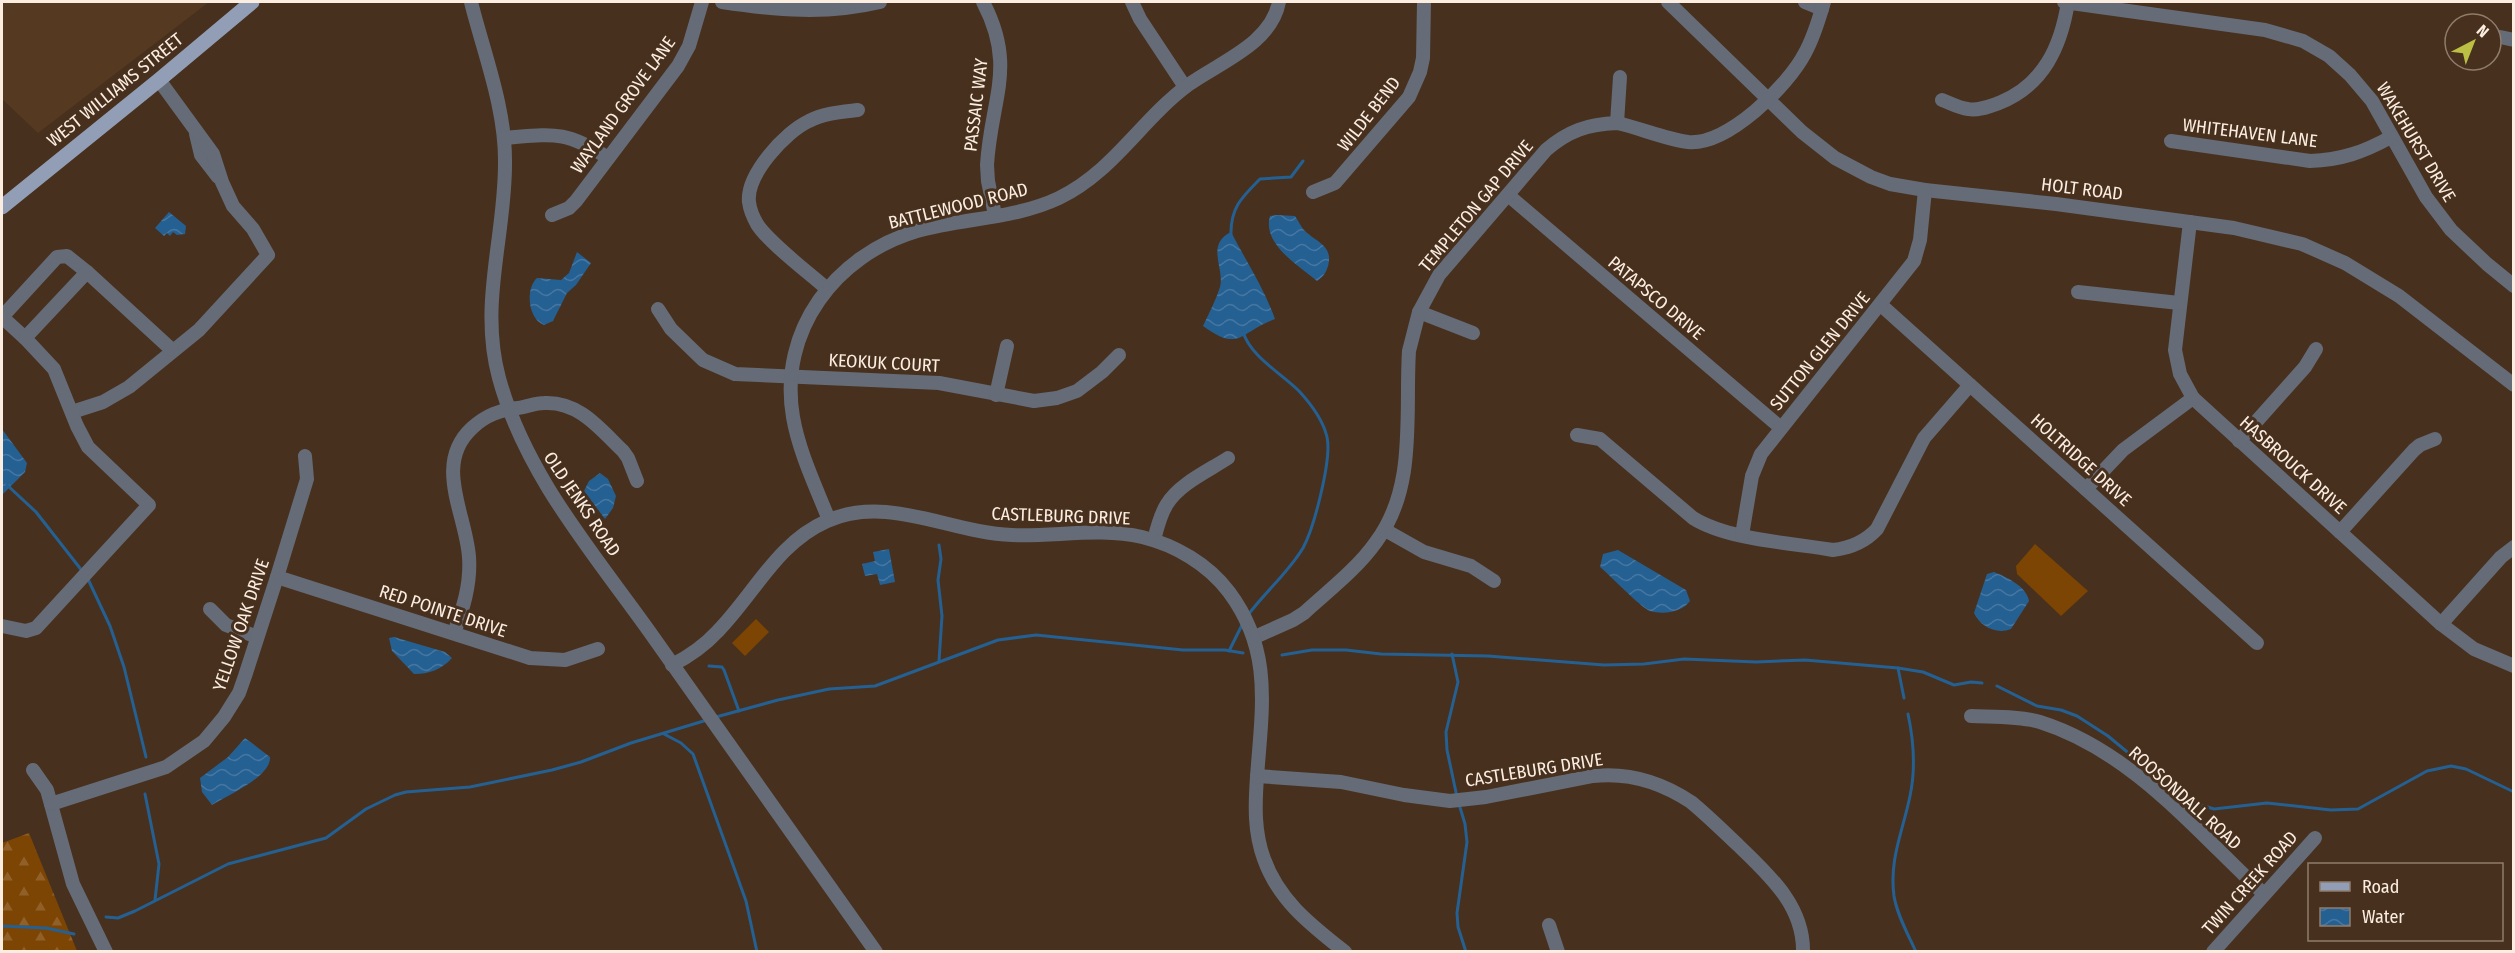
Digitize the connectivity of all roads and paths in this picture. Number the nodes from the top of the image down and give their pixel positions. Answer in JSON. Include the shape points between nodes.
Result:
{"nodes":[{"id":1,"x":252,"y":2,"type":"edge"},
{"id":2,"x":471,"y":2,"type":"edge"},
{"id":3,"x":702,"y":2,"type":"edge"},
{"id":4,"x":722,"y":2,"type":"edge"},
{"id":5,"x":880,"y":2,"type":"edge"},
{"id":6,"x":983,"y":2,"type":"edge"},
{"id":7,"x":1132,"y":2,"type":"edge"},
{"id":8,"x":1279,"y":2,"type":"edge"},
{"id":9,"x":1424,"y":2,"type":"edge"},
{"id":10,"x":1668,"y":2,"type":"edge"},
{"id":11,"x":1805,"y":2,"type":"edge"},
{"id":12,"x":2067,"y":2,"type":"edge"},
{"id":13,"x":1823,"y":5,"type":"edge"},
{"id":14,"x":1620,"y":77,"type":"dead end"},
{"id":15,"x":159,"y":80,"type":"junction"},
{"id":16,"x":1185,"y":87,"type":"junction"},
{"id":17,"x":1766,"y":99,"type":"junction"},
{"id":18,"x":1942,"y":100,"type":"dead end"},
{"id":19,"x":858,"y":110,"type":"dead end"},
{"id":20,"x":1617,"y":123,"type":"junction"},
{"id":21,"x":2391,"y":137,"type":"junction"},
{"id":22,"x":504,"y":138,"type":"junction"},
{"id":23,"x":2171,"y":141,"type":"dead end"},
{"id":24,"x":608,"y":158,"type":"junction"},
{"id":25,"x":1924,"y":190,"type":"junction"},
{"id":26,"x":1313,"y":192,"type":"dead end"},
{"id":27,"x":1508,"y":195,"type":"junction"},
{"id":28,"x":2,"y":207,"type":"edge"},
{"id":29,"x":552,"y":215,"type":"dead end"},
{"id":30,"x":995,"y":215,"type":"junction"},
{"id":31,"x":2190,"y":222,"type":"junction"},
{"id":32,"x":87,"y":272,"type":"junction"},
{"id":33,"x":2514,"y":285,"type":"edge"},
{"id":34,"x":827,"y":289,"type":"junction"},
{"id":35,"x":2078,"y":292,"type":"dead end"},
{"id":36,"x":2179,"y":303,"type":"junction"},
{"id":37,"x":1881,"y":305,"type":"junction"},
{"id":38,"x":658,"y":309,"type":"dead end"},
{"id":39,"x":1419,"y":312,"type":"junction"},
{"id":40,"x":1473,"y":333,"type":"dead end"},
{"id":41,"x":26,"y":338,"type":"junction"},
{"id":42,"x":1007,"y":346,"type":"dead end"},
{"id":43,"x":2316,"y":349,"type":"dead end"},
{"id":44,"x":172,"y":350,"type":"junction"},
{"id":45,"x":1119,"y":355,"type":"dead end"},
{"id":46,"x":791,"y":377,"type":"junction"},
{"id":47,"x":1970,"y":385,"type":"junction"},
{"id":48,"x":2514,"y":386,"type":"edge"},
{"id":49,"x":996,"y":395,"type":"junction"},
{"id":50,"x":2193,"y":398,"type":"junction"},
{"id":51,"x":508,"y":409,"type":"junction"},
{"id":52,"x":72,"y":412,"type":"junction"},
{"id":53,"x":1781,"y":428,"type":"junction"},
{"id":54,"x":1577,"y":435,"type":"dead end"},
{"id":55,"x":2435,"y":439,"type":"dead end"},
{"id":56,"x":2239,"y":441,"type":"junction"},
{"id":57,"x":305,"y":456,"type":"dead end"},
{"id":58,"x":1228,"y":458,"type":"dead end"},
{"id":59,"x":637,"y":481,"type":"dead end"},
{"id":60,"x":2086,"y":489,"type":"junction"},
{"id":61,"x":829,"y":520,"type":"junction"},
{"id":62,"x":1385,"y":530,"type":"junction"},
{"id":63,"x":2340,"y":532,"type":"junction"},
{"id":64,"x":1742,"y":535,"type":"junction"},
{"id":65,"x":1154,"y":540,"type":"junction"},
{"id":66,"x":2514,"y":547,"type":"edge"},
{"id":67,"x":277,"y":577,"type":"junction"},
{"id":68,"x":1494,"y":580,"type":"dead end"},
{"id":69,"x":210,"y":609,"type":"dead end"},
{"id":70,"x":2441,"y":624,"type":"junction"},
{"id":71,"x":2,"y":626,"type":"edge"},
{"id":72,"x":454,"y":633,"type":"junction"},
{"id":73,"x":257,"y":637,"type":"junction"},
{"id":74,"x":1255,"y":637,"type":"junction"},
{"id":75,"x":2257,"y":643,"type":"dead end"},
{"id":76,"x":598,"y":649,"type":"dead end"},
{"id":77,"x":672,"y":665,"type":"junction"},
{"id":78,"x":2514,"y":666,"type":"edge"},
{"id":79,"x":1971,"y":716,"type":"dead end"},
{"id":80,"x":33,"y":770,"type":"dead end"},
{"id":81,"x":1257,"y":776,"type":"junction"},
{"id":82,"x":51,"y":804,"type":"junction"},
{"id":83,"x":2315,"y":838,"type":"dead end"},
{"id":84,"x":2264,"y":894,"type":"junction"},
{"id":85,"x":1549,"y":925,"type":"dead end"},
{"id":86,"x":106,"y":951,"type":"edge"},
{"id":87,"x":876,"y":951,"type":"edge"},
{"id":88,"x":1346,"y":951,"type":"edge"},
{"id":89,"x":1558,"y":951,"type":"edge"},
{"id":90,"x":1803,"y":951,"type":"edge"},
{"id":91,"x":2213,"y":951,"type":"edge"}],
"edges":[{"from":1,"to":15,"type":"main road","name":"WEST WILLIAMS STREET"},
{"from":2,"to":22,"type":"street","name":"OLD JENKS ROAD"},
{"from":3,"to":24,"type":"street","name":"WAYLAND GROVE LANE","via":[[687,51]]},
{"from":4,"to":5,"type":"street","via":[[805,11]]},
{"from":6,"to":30,"type":"street","name":"PASSAIC WAY","via":[[998,37],[1002,62],[987,165]]},
{"from":7,"to":16,"type":"street"},
{"from":8,"to":16,"type":"street","name":"BATTLEWOOD ROAD","via":[[1261,35]]},
{"from":9,"to":26,"type":"street","name":"WILDE BEND","via":[[1423,58],[1409,97],[1335,183]]},
{"from":10,"to":17,"type":"street","name":"HOLT ROAD"},
{"from":11,"to":13,"type":"street"},
{"from":12,"to":18,"type":"street","via":[[2061,37],[2051,60],[2025,88],[1979,109],[1968,110]]},
{"from":12,"to":21,"type":"street","name":"WAKEHURST DRIVE","via":[[2265,30],[2303,42],[2340,65],[2361,86]]},
{"from":13,"to":17,"type":"street","name":"TEMPLETON GAP DRIVE","via":[[1797,67]]},
{"from":14,"to":20,"type":"street"},
{"from":15,"to":28,"type":"main road","name":"WEST WILLIAMS STREET"},
{"from":15,"to":44,"type":"street","via":[[196,132],[201,155],[268,255],[199,330]]},
{"from":16,"to":30,"type":"street","name":"BATTLEWOOD ROAD","via":[[1110,163],[1079,188],[1048,203]]},
{"from":17,"to":20,"type":"street","name":"TEMPLETON GAP DRIVE","via":[[1736,126],[1706,140],[1689,142]]},
{"from":17,"to":25,"type":"street","name":"HOLT ROAD","via":[[1844,164],[1890,184]]},
{"from":19,"to":34,"type":"street","via":[[819,116],[795,129],[762,166],[750,193],[752,213],[764,233]]},
{"from":20,"to":27,"type":"street","name":"TEMPLETON GAP DRIVE","via":[[1590,125],[1568,133],[1546,150]]},
{"from":21,"to":23,"type":"street","name":"WHITEHAVEN LANE","via":[[2354,155],[2310,161]]},
{"from":21,"to":33,"type":"street","name":"WAKEHURST DRIVE","via":[[2426,197],[2451,230]]},
{"from":22,"to":24,"type":"street","via":[[568,136]]},
{"from":22,"to":51,"type":"street","name":"OLD JENKS ROAD","via":[[502,211],[490,299],[499,376]]},
{"from":24,"to":29,"type":"street","name":"WAYLAND GROVE LANE","via":[[576,201]]},
{"from":25,"to":31,"type":"street","name":"HOLT ROAD"},
{"from":25,"to":37,"type":"street","name":"SUTTON GLEN DRIVE","via":[[1918,252]]},
{"from":27,"to":39,"type":"street","name":"TEMPLETON GAP DRIVE","via":[[1439,276]]},
{"from":27,"to":53,"type":"street","name":"PATAPSCO DRIVE"},
{"from":30,"to":34,"type":"street","name":"BATTLEWOOD ROAD","via":[[921,230],[885,243],[849,265]]},
{"from":31,"to":36,"type":"street","name":"HASBROUCK DRIVE"},
{"from":31,"to":48,"type":"street","name":"HOLT ROAD","via":[[2285,239],[2345,263],[2399,296]]},
{"from":32,"to":41,"type":"street"},
{"from":32,"to":41,"type":"street","via":[[67,256],[57,257],[2,317]]},
{"from":32,"to":44,"type":"street"},
{"from":34,"to":46,"type":"street","name":"BATTLEWOOD ROAD","via":[[801,335]]},
{"from":35,"to":36,"type":"street"},
{"from":36,"to":50,"type":"street","name":"HASBROUCK DRIVE","via":[[2176,360]]},
{"from":37,"to":47,"type":"street","name":"HOLTRIDGE DRIVE"},
{"from":37,"to":53,"type":"street","name":"SUTTON GLEN DRIVE"},
{"from":38,"to":46,"type":"street","name":"KEOKUK COURT","via":[[679,339],[712,366],[735,375]]},
{"from":39,"to":40,"type":"street"},
{"from":39,"to":62,"type":"street","name":"TEMPLETON GAP DRIVE","via":[[1409,351],[1403,482]]},
{"from":41,"to":52,"type":"street","via":[[54,369]]},
{"from":42,"to":49,"type":"street"},
{"from":43,"to":56,"type":"street"},
{"from":44,"to":52,"type":"street","via":[[129,387],[103,402]]},
{"from":45,"to":49,"type":"street","name":"KEOKUK COURT","via":[[1085,386],[1057,398],[1035,401]]},
{"from":46,"to":49,"type":"street","name":"KEOKUK COURT","via":[[932,382]]},
{"from":46,"to":61,"type":"street","name":"BATTLEWOOD ROAD","via":[[793,418],[799,441]]},
{"from":47,"to":60,"type":"street","name":"HOLTRIDGE DRIVE"},
{"from":47,"to":64,"type":"street","via":[[1924,438],[1882,521],[1866,539],[1833,550]]},
{"from":50,"to":56,"type":"street","name":"HASBROUCK DRIVE"},
{"from":50,"to":60,"type":"street","via":[[2123,450]]},
{"from":51,"to":59,"type":"street","via":[[557,403],[577,410],[623,451]]},
{"from":51,"to":72,"type":"street","via":[[479,421],[456,453],[452,475],[468,547],[469,573]]},
{"from":51,"to":77,"type":"street","name":"OLD JENKS ROAD","via":[[534,467]]},
{"from":52,"to":71,"type":"street","via":[[88,447],[149,505],[36,628],[26,631]]},
{"from":53,"to":64,"type":"street","name":"SUTTON GLEN DRIVE","via":[[1756,464]]},
{"from":54,"to":64,"type":"street","via":[[1600,439],[1705,525]]},
{"from":55,"to":63,"type":"street","via":[[2414,450]]},
{"from":56,"to":63,"type":"street","name":"HASBROUCK DRIVE"},
{"from":57,"to":67,"type":"street","name":"YELLOW OAK DRIVE","via":[[307,479]]},
{"from":58,"to":65,"type":"street","via":[[1170,499]]},
{"from":60,"to":75,"type":"street","name":"HOLTRIDGE DRIVE"},
{"from":61,"to":65,"type":"street","name":"CASTLEBURG DRIVE","via":[[858,512],[888,511],[1011,535],[1131,535]]},
{"from":61,"to":77,"type":"street","name":"CASTLEBURG DRIVE","via":[[792,543],[720,629]]},
{"from":62,"to":68,"type":"street","via":[[1424,552],[1471,566]]},
{"from":62,"to":74,"type":"street","name":"TEMPLETON GAP DRIVE","via":[[1365,556],[1304,613]]},
{"from":63,"to":70,"type":"street","name":"HASBROUCK DRIVE"},
{"from":65,"to":74,"type":"street","name":"CASTLEBURG DRIVE","via":[[1187,555],[1212,574],[1233,598]]},
{"from":66,"to":70,"type":"street"},
{"from":67,"to":72,"type":"street","name":"RED POINTE DRIVE"},
{"from":67,"to":73,"type":"street","name":"YELLOW OAK DRIVE"},
{"from":69,"to":73,"type":"street","via":[[226,625]]},
{"from":70,"to":78,"type":"street","name":"HASBROUCK DRIVE","via":[[2474,649]]},
{"from":72,"to":76,"type":"street","name":"RED POINTE DRIVE","via":[[543,660],[574,658]]},
{"from":73,"to":82,"type":"street","name":"YELLOW OAK DRIVE","via":[[239,693],[204,741],[160,769]]},
{"from":74,"to":81,"type":"street","name":"CASTLEBURG DRIVE","via":[[1262,690]]},
{"from":77,"to":87,"type":"street","name":"OLD JENKS ROAD"},
{"from":79,"to":84,"type":"street","name":"ROOSONDALL ROAD","via":[[2038,722],[2101,749],[2136,774]]},
{"from":80,"to":82,"type":"street","via":[[44,782]]},
{"from":81,"to":88,"type":"street","name":"CASTLEBURG DRIVE","via":[[1257,832],[1271,876],[1305,920]]},
{"from":81,"to":90,"type":"street","name":"CASTLEBURG DRIVE","via":[[1341,782],[1450,801],[1606,774],[1645,779],[1691,802],[1771,876],[1791,904]]},
{"from":82,"to":86,"type":"street","via":[[73,884]]},
{"from":83,"to":84,"type":"street","name":"TWIN CREEK ROAD"},
{"from":84,"to":91,"type":"street","name":"TWIN CREEK ROAD"},
{"from":85,"to":89,"type":"street"}]}
